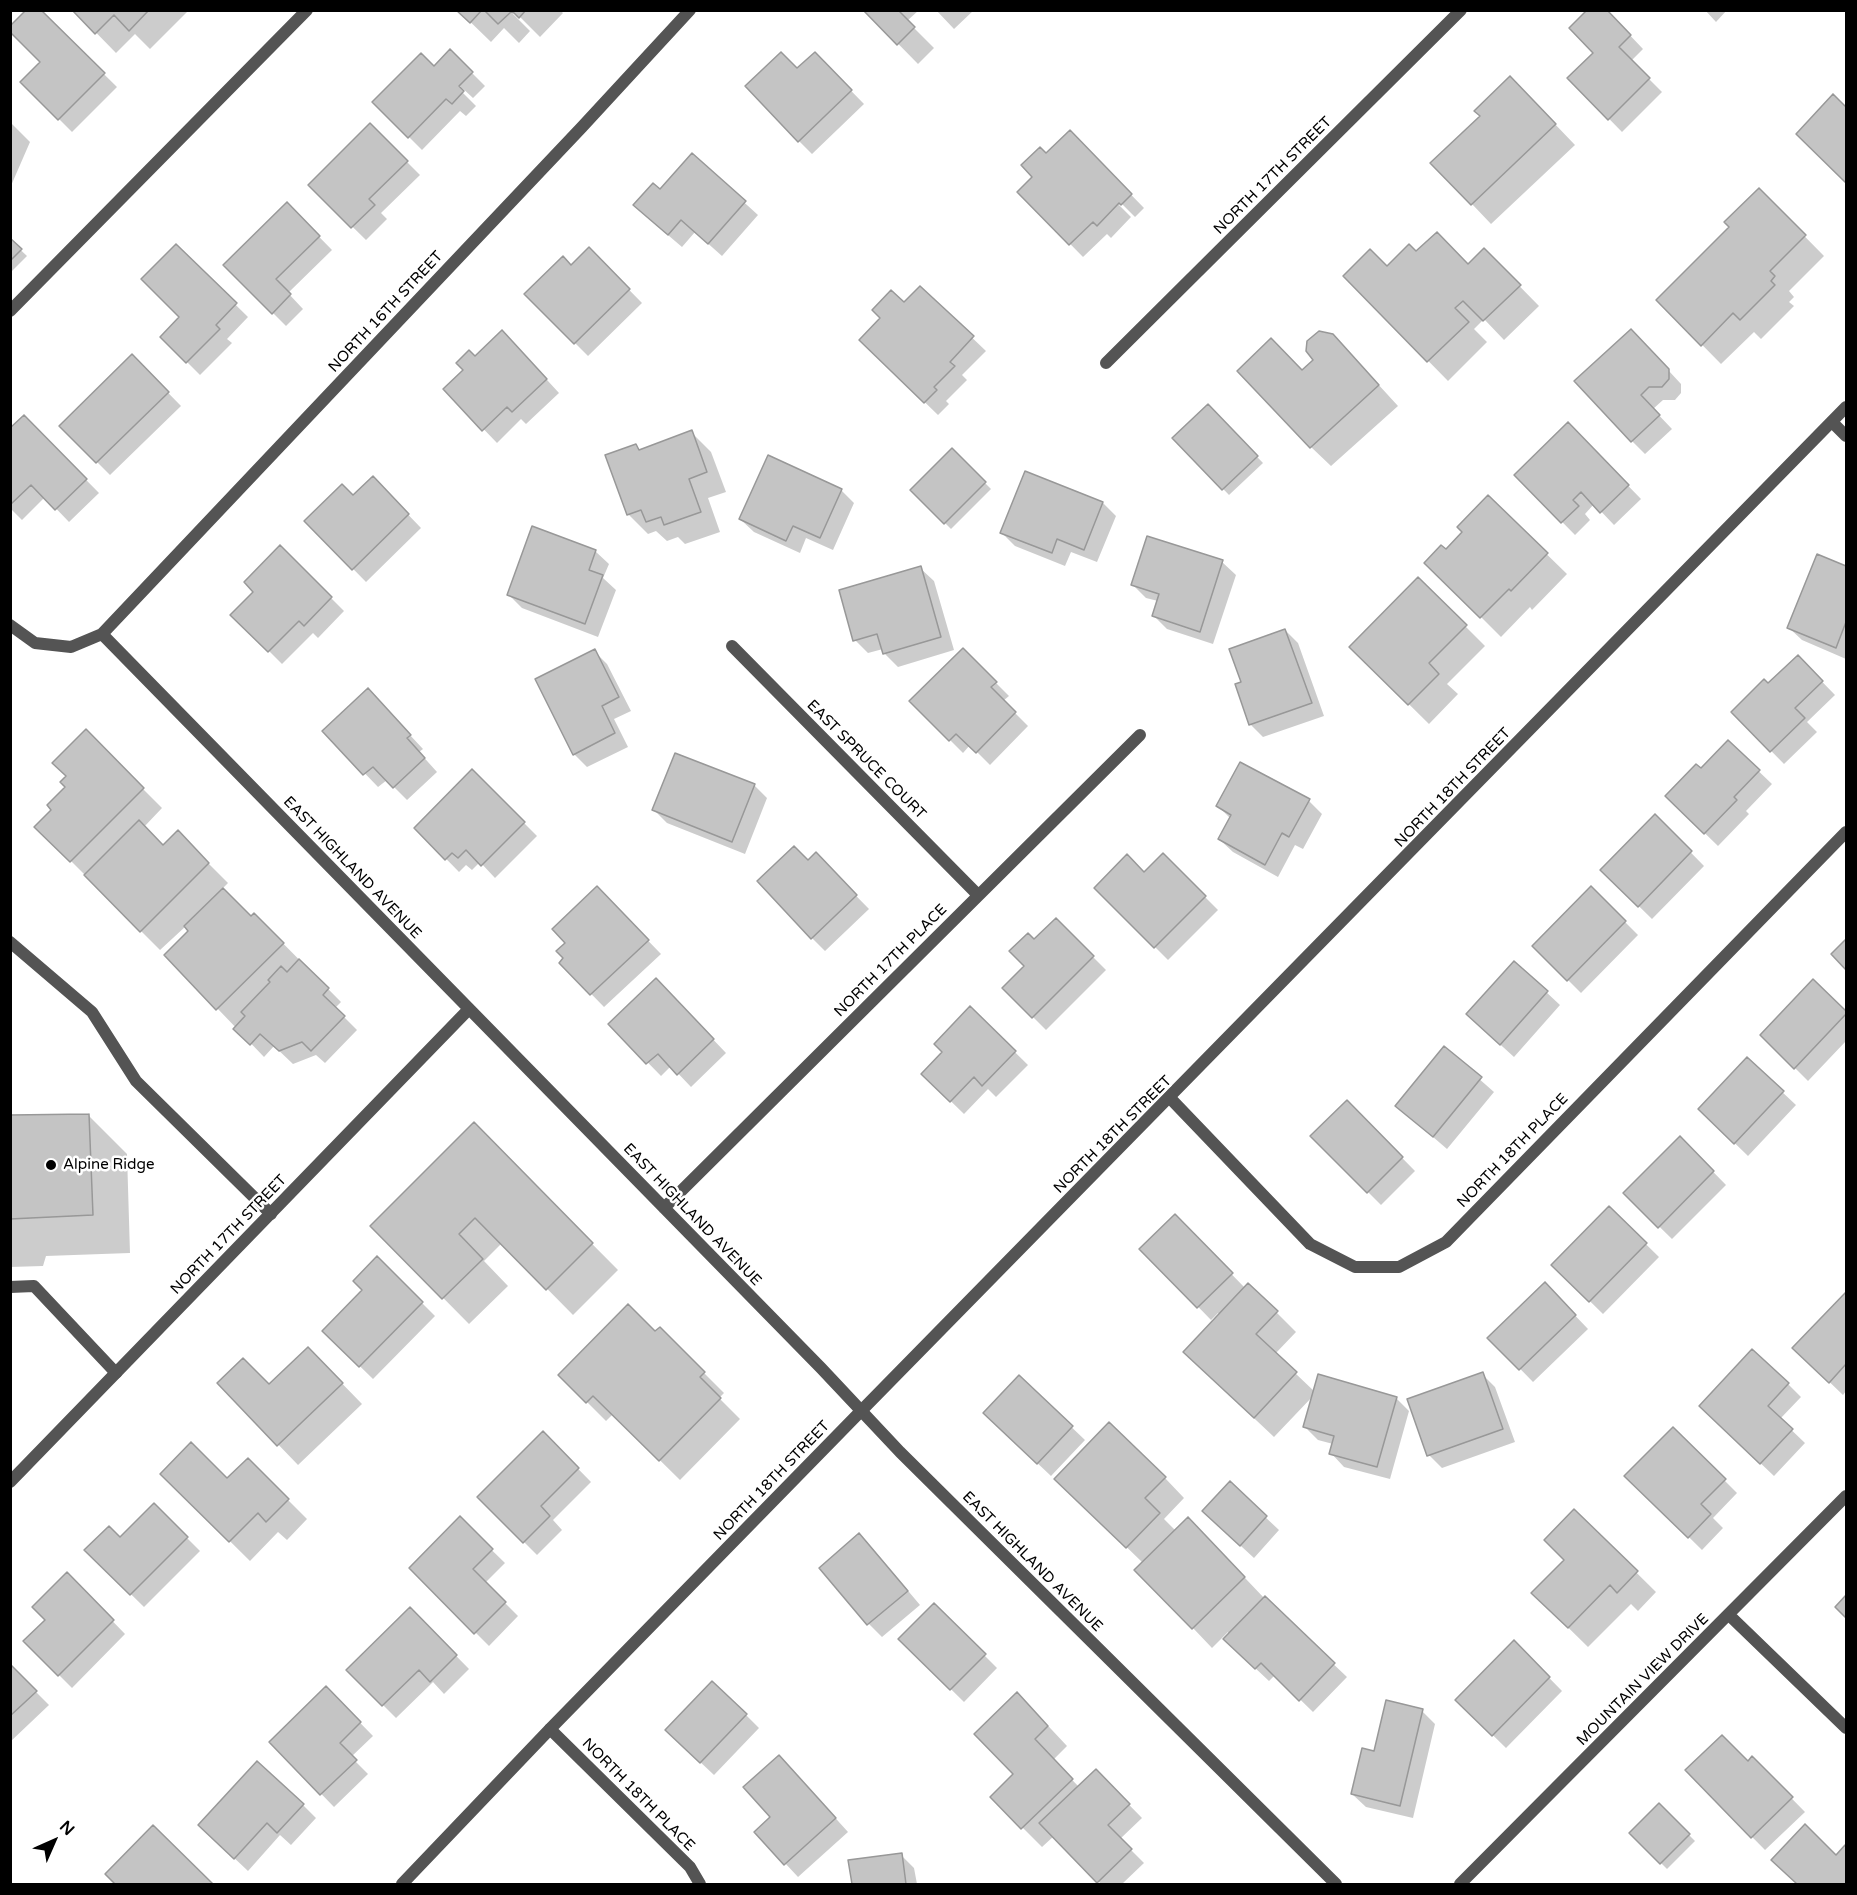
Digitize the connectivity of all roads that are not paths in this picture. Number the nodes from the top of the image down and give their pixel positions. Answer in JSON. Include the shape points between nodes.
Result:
{"nodes":[{"id":1,"x":308,"y":10,"type":"edge"},
{"id":2,"x":690,"y":10,"type":"edge"},
{"id":3,"x":1461,"y":10,"type":"edge"},
{"id":4,"x":10,"y":311,"type":"edge"},
{"id":5,"x":1106,"y":363,"type":"dead end"},
{"id":6,"x":1846,"y":407,"type":"edge"},
{"id":7,"x":1832,"y":422,"type":"junction"},
{"id":8,"x":1846,"y":436,"type":"edge"},
{"id":9,"x":10,"y":625,"type":"edge"},
{"id":10,"x":102,"y":634,"type":"junction"},
{"id":11,"x":732,"y":646,"type":"dead end"},
{"id":12,"x":1140,"y":735,"type":"dead end"},
{"id":13,"x":1846,"y":832,"type":"edge"},
{"id":14,"x":978,"y":895,"type":"junction"},
{"id":15,"x":10,"y":942,"type":"edge"},
{"id":16,"x":470,"y":1009,"type":"junction"},
{"id":17,"x":1170,"y":1098,"type":"junction"},
{"id":18,"x":664,"y":1208,"type":"junction"},
{"id":19,"x":271,"y":1214,"type":"junction"},
{"id":20,"x":10,"y":1287,"type":"edge"},
{"id":21,"x":116,"y":1373,"type":"junction"},
{"id":22,"x":861,"y":1411,"type":"junction"},
{"id":23,"x":10,"y":1482,"type":"edge"},
{"id":24,"x":1846,"y":1496,"type":"edge"},
{"id":25,"x":1729,"y":1615,"type":"junction"},
{"id":26,"x":1846,"y":1728,"type":"edge"},
{"id":27,"x":550,"y":1729,"type":"junction"},
{"id":28,"x":402,"y":1884,"type":"edge"},
{"id":29,"x":700,"y":1884,"type":"edge"},
{"id":30,"x":1336,"y":1884,"type":"edge"},
{"id":31,"x":1460,"y":1884,"type":"edge"}],
"edges":[{"from":1,"to":4,"type":"street"},
{"from":2,"to":10,"type":"street","name":"NORTH 16TH STREET"},
{"from":3,"to":5,"type":"street","name":"NORTH 17TH STREET"},
{"from":6,"to":7,"type":"street","name":"NORTH 18TH STREET"},
{"from":7,"to":8,"type":"street"},
{"from":7,"to":17,"type":"street","name":"NORTH 18TH STREET"},
{"from":9,"to":10,"type":"street","via":[[35,643],[71,647]]},
{"from":10,"to":16,"type":"street","name":"EAST HIGHLAND AVENUE"},
{"from":11,"to":14,"type":"street","name":"EAST SPRUCE COURT"},
{"from":12,"to":14,"type":"street","name":"NORTH 17TH PLACE"},
{"from":13,"to":17,"type":"street","name":"NORTH 18TH PLACE","via":[[1446,1242],[1400,1267],[1355,1267],[1310,1244]]},
{"from":14,"to":18,"type":"street","name":"NORTH 17TH PLACE"},
{"from":15,"to":19,"type":"street","via":[[92,1012],[136,1081]]},
{"from":16,"to":18,"type":"street","name":"EAST HIGHLAND AVENUE"},
{"from":16,"to":19,"type":"street","name":"NORTH 17TH STREET"},
{"from":17,"to":22,"type":"street","name":"NORTH 18TH STREET"},
{"from":18,"to":22,"type":"street","name":"EAST HIGHLAND AVENUE"},
{"from":19,"to":21,"type":"street","name":"NORTH 17TH STREET"},
{"from":20,"to":21,"type":"street","via":[[34,1286]]},
{"from":21,"to":23,"type":"street","name":"NORTH 17TH STREET"},
{"from":22,"to":27,"type":"street","name":"NORTH 18TH STREET"},
{"from":22,"to":30,"type":"street","name":"EAST HIGHLAND AVENUE"},
{"from":24,"to":25,"type":"street","name":"MOUNTAIN VIEW DRIVE"},
{"from":25,"to":26,"type":"street"},
{"from":25,"to":31,"type":"street","name":"MOUNTAIN VIEW DRIVE"},
{"from":27,"to":28,"type":"street","name":"NORTH 18TH STREET"},
{"from":27,"to":29,"type":"street","name":"NORTH 18TH PLACE","via":[[690,1867]]}]}
